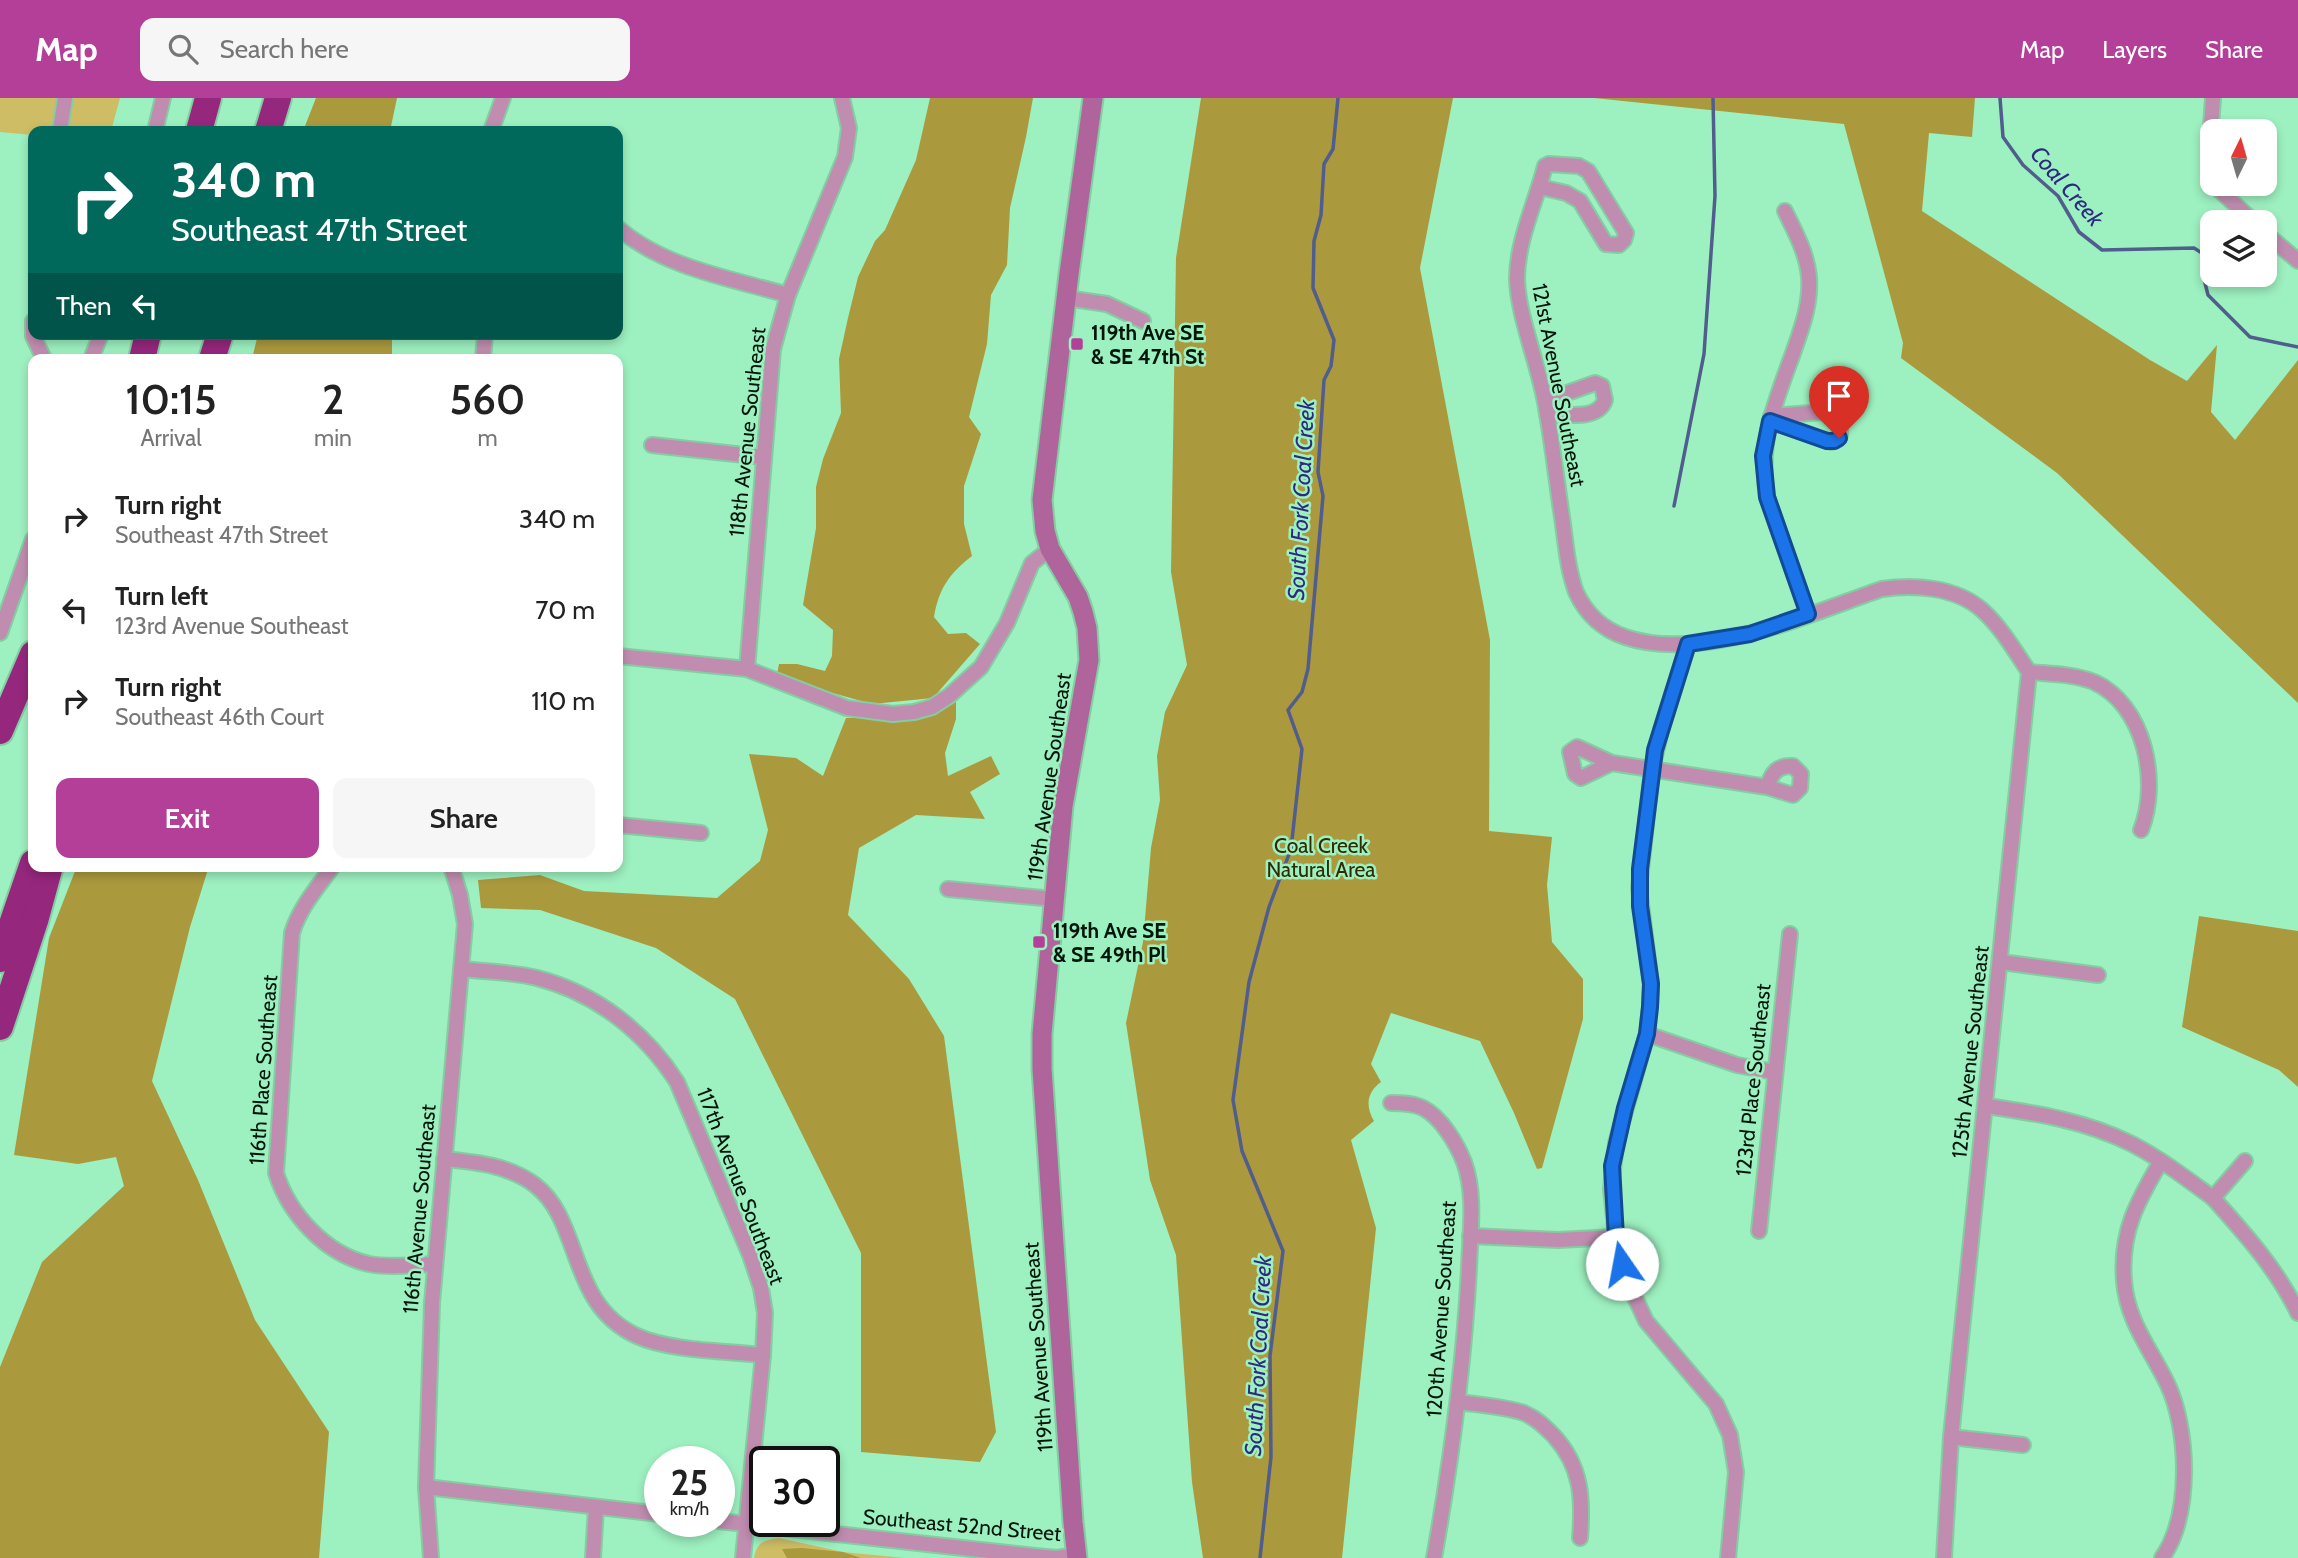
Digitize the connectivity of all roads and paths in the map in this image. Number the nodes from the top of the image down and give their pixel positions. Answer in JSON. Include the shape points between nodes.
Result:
{"nodes":[{"id":1,"x":65,"y":98,"type":"edge"},
{"id":2,"x":163,"y":98,"type":"edge"},
{"id":3,"x":208,"y":98,"type":"edge"},
{"id":4,"x":278,"y":98,"type":"edge"},
{"id":5,"x":503,"y":98,"type":"edge"},
{"id":6,"x":842,"y":98,"type":"edge"},
{"id":7,"x":1093,"y":98,"type":"edge"},
{"id":8,"x":2213,"y":98,"type":"edge"},
{"id":9,"x":2211,"y":119,"type":"edge"},
{"id":10,"x":61,"y":126,"type":"edge"},
{"id":11,"x":156,"y":126,"type":"edge"},
{"id":12,"x":200,"y":126,"type":"edge"},
{"id":13,"x":270,"y":126,"type":"edge"},
{"id":14,"x":493,"y":126,"type":"edge"},
{"id":15,"x":1539,"y":187,"type":"junction"},
{"id":16,"x":2227,"y":196,"type":"edge"},
{"id":17,"x":2241,"y":210,"type":"edge"},
{"id":18,"x":1785,"y":211,"type":"dead end"},
{"id":19,"x":623,"y":232,"type":"edge"},
{"id":20,"x":2277,"y":243,"type":"edge"},
{"id":21,"x":2298,"y":261,"type":"edge"},
{"id":22,"x":788,"y":295,"type":"junction"},
{"id":23,"x":1066,"y":298,"type":"junction"},
{"id":24,"x":1143,"y":321,"type":"dead end"},
{"id":25,"x":652,"y":446,"type":"dead end"},
{"id":26,"x":763,"y":457,"type":"junction"},
{"id":27,"x":1050,"y":548,"type":"junction"},
{"id":28,"x":28,"y":553,"type":"edge"},
{"id":29,"x":1808,"y":614,"type":"junction"},
{"id":30,"x":0,"y":633,"type":"edge"},
{"id":31,"x":1688,"y":644,"type":"junction"},
{"id":32,"x":623,"y":657,"type":"edge"},
{"id":33,"x":28,"y":666,"type":"edge"},
{"id":34,"x":747,"y":669,"type":"junction"},
{"id":35,"x":2029,"y":672,"type":"junction"},
{"id":36,"x":0,"y":731,"type":"edge"},
{"id":37,"x":1612,"y":763,"type":"dead end"},
{"id":38,"x":1652,"y":769,"type":"junction"},
{"id":39,"x":1767,"y":787,"type":"dead end"},
{"id":40,"x":623,"y":825,"type":"edge"},
{"id":41,"x":2141,"y":830,"type":"dead end"},
{"id":42,"x":701,"y":833,"type":"dead end"},
{"id":43,"x":30,"y":872,"type":"edge"},
{"id":44,"x":48,"y":872,"type":"edge"},
{"id":45,"x":329,"y":872,"type":"edge"},
{"id":46,"x":453,"y":872,"type":"edge"},
{"id":47,"x":948,"y":889,"type":"dead end"},
{"id":48,"x":1054,"y":899,"type":"junction"},
{"id":49,"x":1790,"y":934,"type":"dead end"},
{"id":50,"x":0,"y":959,"type":"edge"},
{"id":51,"x":2001,"y":962,"type":"junction"},
{"id":52,"x":462,"y":969,"type":"junction"},
{"id":53,"x":2098,"y":975,"type":"dead end"},
{"id":54,"x":0,"y":1027,"type":"edge"},
{"id":55,"x":1647,"y":1034,"type":"junction"},
{"id":56,"x":1774,"y":1072,"type":"junction"},
{"id":57,"x":1391,"y":1102,"type":"dead end"},
{"id":58,"x":1986,"y":1106,"type":"junction"},
{"id":59,"x":444,"y":1158,"type":"junction"},
{"id":60,"x":2161,"y":1161,"type":"junction"},
{"id":61,"x":2245,"y":1161,"type":"dead end"},
{"id":62,"x":2213,"y":1198,"type":"junction"},
{"id":63,"x":1759,"y":1231,"type":"dead end"},
{"id":64,"x":1470,"y":1236,"type":"junction"},
{"id":65,"x":1616,"y":1237,"type":"junction"},
{"id":66,"x":434,"y":1265,"type":"junction"},
{"id":67,"x":2298,"y":1313,"type":"edge"},
{"id":68,"x":764,"y":1355,"type":"junction"},
{"id":69,"x":1459,"y":1402,"type":"junction"},
{"id":70,"x":1951,"y":1437,"type":"junction"},
{"id":71,"x":2023,"y":1445,"type":"dead end"},
{"id":72,"x":426,"y":1487,"type":"junction"},
{"id":73,"x":596,"y":1507,"type":"junction"},
{"id":74,"x":644,"y":1512,"type":"edge"},
{"id":75,"x":735,"y":1523,"type":"edge"},
{"id":76,"x":745,"y":1524,"type":"junction"},
{"id":77,"x":1580,"y":1538,"type":"dead end"},
{"id":78,"x":1077,"y":1557,"type":"edge"},
{"id":79,"x":430,"y":1558,"type":"edge"},
{"id":80,"x":593,"y":1558,"type":"edge"},
{"id":81,"x":743,"y":1558,"type":"edge"},
{"id":82,"x":1434,"y":1558,"type":"edge"},
{"id":83,"x":1728,"y":1558,"type":"edge"},
{"id":84,"x":1944,"y":1558,"type":"edge"},
{"id":85,"x":2162,"y":1558,"type":"edge"}],
"edges":[{"from":1,"to":10,"type":"street"},
{"from":2,"to":11,"type":"street"},
{"from":3,"to":12,"type":"highway"},
{"from":4,"to":13,"type":"highway"},
{"from":5,"to":14,"type":"street"},
{"from":6,"to":22,"type":"street","name":"118th Avenue Southeast","via":[[849,128],[845,157]]},
{"from":7,"to":23,"type":"street","name":"119th Avenue Southeast"},
{"from":8,"to":9,"type":"street"},
{"from":15,"to":15,"type":"street","name":"121st Avenue Southeast","via":[[1580,201],[1606,244],[1615,246],[1624,240],[1626,233],[1593,176],[1579,166],[1545,166]]},
{"from":15,"to":31,"type":"street","name":"121st Avenue Southeast","via":[[1521,247],[1517,279],[1546,407],[1576,591],[1585,609],[1606,629],[1647,642]]},
{"from":16,"to":17,"type":"street"},
{"from":18,"to":29,"type":"street","via":[[1805,257],[1809,292],[1803,326],[1770,418],[1763,456],[1767,497]]},
{"from":19,"to":22,"type":"street","via":[[661,257]]},
{"from":20,"to":21,"type":"street"},
{"from":22,"to":26,"type":"street","name":"118th Avenue Southeast","via":[[773,349]]},
{"from":23,"to":24,"type":"street","via":[[1107,303]]},
{"from":23,"to":27,"type":"street","name":"119th Avenue Southeast","via":[[1042,500]]},
{"from":25,"to":26,"type":"street"},
{"from":26,"to":34,"type":"street","name":"118th Avenue Southeast"},
{"from":27,"to":34,"type":"street","via":[[1032,563],[1007,623],[981,667],[932,707],[893,714],[847,708]]},
{"from":27,"to":48,"type":"street","name":"119th Avenue Southeast","via":[[1078,597],[1088,652],[1063,806]]},
{"from":28,"to":30,"type":"street"},
{"from":29,"to":31,"type":"street","via":[[1750,634]]},
{"from":29,"to":35,"type":"street","via":[[1882,589],[1902,586],[1944,591],[1980,608]]},
{"from":31,"to":38,"type":"street"},
{"from":32,"to":34,"type":"street"},
{"from":33,"to":36,"type":"highway"},
{"from":35,"to":41,"type":"street","via":[[2094,682],[2130,716],[2139,732],[2148,777],[2147,814]]},
{"from":35,"to":51,"type":"street","name":"125th Avenue Southeast"},
{"from":37,"to":38,"type":"street"},
{"from":38,"to":39,"type":"street"},
{"from":38,"to":55,"type":"street","via":[[1639,888],[1651,984]]},
{"from":40,"to":42,"type":"street"},
{"from":43,"to":50,"type":"highway"},
{"from":44,"to":54,"type":"highway"},
{"from":45,"to":66,"type":"street","name":"116th Place Southeast","via":[[296,918],[292,933],[276,1173],[301,1220],[337,1250],[368,1264]]},
{"from":46,"to":52,"type":"street","name":"116th Avenue Southeast","via":[[465,924]]},
{"from":47,"to":48,"type":"street"},
{"from":48,"to":78,"type":"street","name":"119th Avenue Southeast","via":[[1042,1069]]},
{"from":49,"to":56,"type":"street","name":"123rd Place Southeast"},
{"from":51,"to":53,"type":"street"},
{"from":51,"to":58,"type":"street","name":"125th Avenue Southeast"},
{"from":52,"to":59,"type":"street","name":"116th Avenue Southeast"},
{"from":52,"to":68,"type":"street","name":"117th Avenue Southeast","via":[[534,977],[568,989],[618,1017],[666,1065],[754,1266],[765,1313]]},
{"from":55,"to":56,"type":"street","via":[[1737,1065]]},
{"from":55,"to":65,"type":"street","via":[[1612,1166]]},
{"from":56,"to":63,"type":"street","name":"123rd Place Southeast"},
{"from":57,"to":64,"type":"street","name":"120th Avenue Southeast","via":[[1432,1114],[1456,1147],[1469,1181]]},
{"from":58,"to":60,"type":"street","via":[[2097,1129]]},
{"from":58,"to":70,"type":"street","name":"125th Avenue Southeast"},
{"from":59,"to":66,"type":"street","name":"116th Avenue Southeast"},
{"from":59,"to":68,"type":"street","via":[[501,1168],[536,1186],[551,1201],[591,1294],[620,1326],[660,1344]]},
{"from":60,"to":62,"type":"street"},
{"from":60,"to":85,"type":"street","via":[[2130,1219],[2124,1280],[2133,1323],[2176,1404],[2183,1455],[2179,1514]]},
{"from":61,"to":62,"type":"street"},
{"from":62,"to":67,"type":"street","via":[[2253,1243]]},
{"from":64,"to":65,"type":"street"},
{"from":64,"to":69,"type":"street","name":"120th Avenue Southeast"},
{"from":65,"to":83,"type":"street","via":[[1646,1321],[1716,1404],[1724,1420],[1736,1472]]},
{"from":66,"to":72,"type":"street","name":"116th Avenue Southeast"},
{"from":68,"to":76,"type":"street","name":"117th Avenue Southeast"},
{"from":69,"to":77,"type":"street","via":[[1522,1413],[1558,1440],[1580,1482]]},
{"from":69,"to":82,"type":"street","name":"120th Avenue Southeast"},
{"from":70,"to":71,"type":"street"},
{"from":70,"to":84,"type":"street","name":"125th Avenue Southeast"},
{"from":72,"to":73,"type":"street"},
{"from":72,"to":79,"type":"street","name":"116th Avenue Southeast"},
{"from":73,"to":74,"type":"street"},
{"from":73,"to":80,"type":"street"},
{"from":75,"to":76,"type":"street","name":"Southeast 52nd Street"},
{"from":76,"to":78,"type":"street","name":"Southeast 52nd Street"},
{"from":76,"to":81,"type":"street","name":"117th Avenue Southeast"}]}
